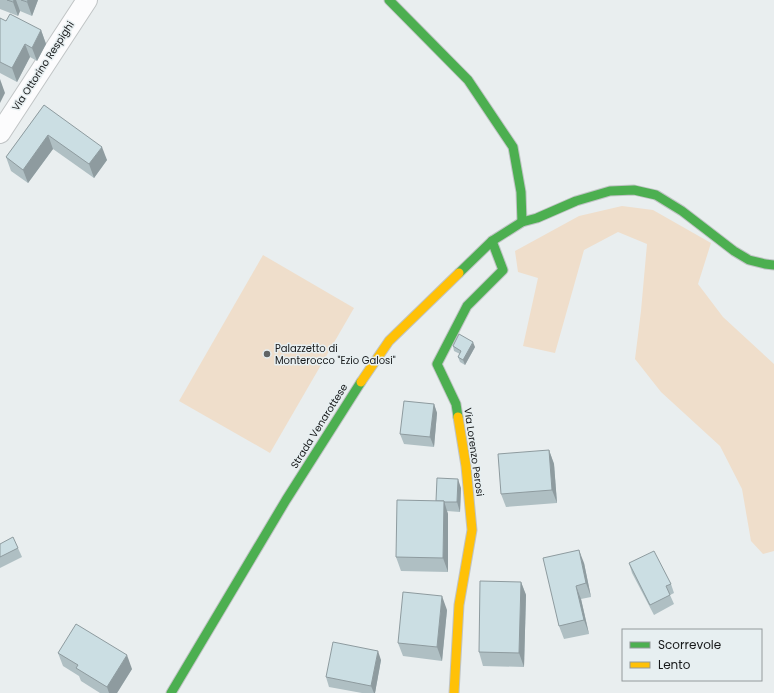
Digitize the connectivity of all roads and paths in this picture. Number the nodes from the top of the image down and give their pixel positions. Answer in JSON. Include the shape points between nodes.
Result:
{"nodes":[{"id":1,"x":87,"y":0,"type":"edge"},
{"id":2,"x":389,"y":0,"type":"edge"},
{"id":3,"x":0,"y":132,"type":"edge"},
{"id":4,"x":522,"y":222,"type":"junction"},
{"id":5,"x":492,"y":241,"type":"junction"},
{"id":6,"x":774,"y":265,"type":"edge"},
{"id":7,"x":172,"y":693,"type":"edge"},
{"id":8,"x":454,"y":693,"type":"edge"}],
"edges":[{"from":1,"to":3,"type":"street","name":"Via Ottorino Respighi"},
{"from":2,"to":4,"type":"main road","via":[[468,80],[513,147],[521,192]]},
{"from":4,"to":5,"type":"main road","name":"Strada Venarottese"},
{"from":4,"to":6,"type":"main road","name":"Strada Venarottese","via":[[610,191],[634,190],[656,195],[749,260]]},
{"from":5,"to":7,"type":"main road","name":"Strada Venarottese","via":[[390,341],[358,386],[286,500]]},
{"from":5,"to":8,"type":"main road","name":"Via Lorenzo Perosi","via":[[503,270],[467,306],[437,364],[456,404],[466,466],[472,530],[459,605]]}]}
